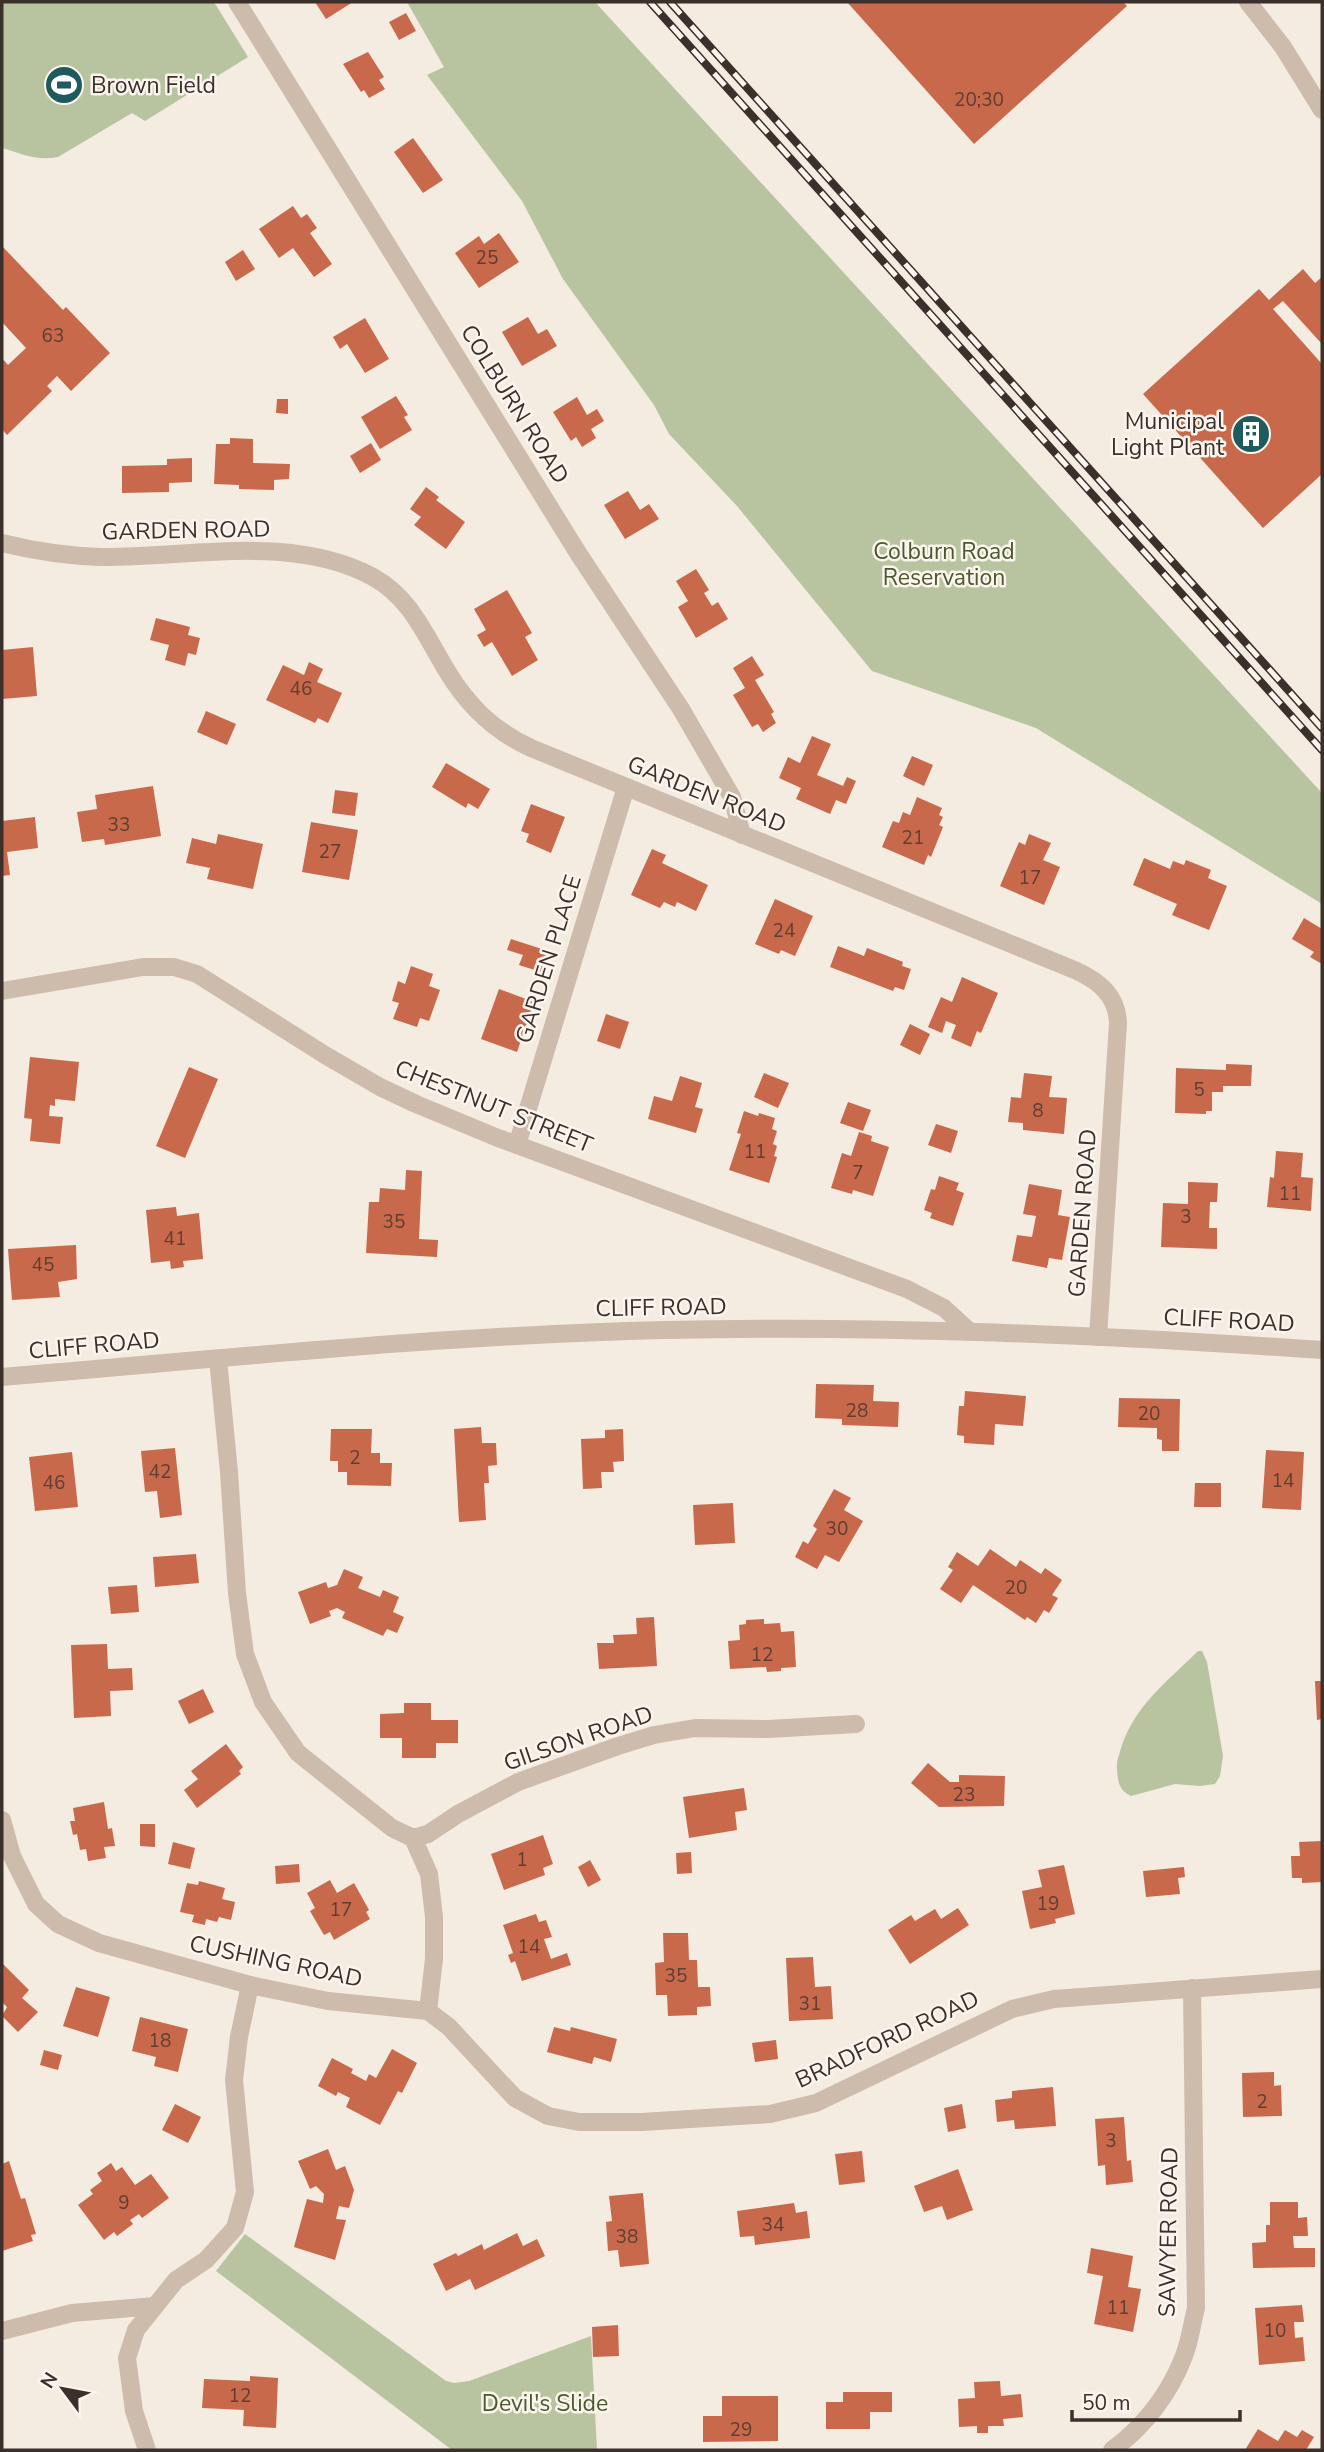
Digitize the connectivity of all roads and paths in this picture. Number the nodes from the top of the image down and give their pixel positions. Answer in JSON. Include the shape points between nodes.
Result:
{"nodes":[{"id":1,"x":237,"y":2,"type":"edge"},
{"id":2,"x":1248,"y":2,"type":"edge"},
{"id":3,"x":1322,"y":110,"type":"edge"},
{"id":4,"x":2,"y":543,"type":"edge"},
{"id":5,"x":626,"y":787,"type":"junction"},
{"id":6,"x":742,"y":835,"type":"junction"},
{"id":7,"x":2,"y":991,"type":"edge"},
{"id":8,"x":517,"y":1145,"type":"junction"},
{"id":9,"x":969,"y":1331,"type":"junction"},
{"id":10,"x":1098,"y":1337,"type":"junction"},
{"id":11,"x":1322,"y":1350,"type":"edge"},
{"id":12,"x":218,"y":1359,"type":"junction"},
{"id":13,"x":2,"y":1377,"type":"edge"},
{"id":14,"x":856,"y":1724,"type":"dead end"},
{"id":15,"x":2,"y":1820,"type":"edge"},
{"id":16,"x":413,"y":1838,"type":"junction"},
{"id":17,"x":1322,"y":1979,"type":"edge"},
{"id":18,"x":250,"y":1985,"type":"junction"},
{"id":19,"x":1192,"y":1987,"type":"junction"},
{"id":20,"x":428,"y":2011,"type":"junction"},
{"id":21,"x":155,"y":2306,"type":"junction"},
{"id":22,"x":2,"y":2331,"type":"edge"},
{"id":23,"x":148,"y":2450,"type":"edge"},
{"id":24,"x":1112,"y":2450,"type":"edge"}],
"edges":[{"from":1,"to":6,"type":"street","name":"COLBURN ROAD","via":[[578,553],[681,709],[732,797]]},
{"from":2,"to":3,"type":"street"},
{"from":4,"to":5,"type":"street","name":"GARDEN ROAD","via":[[101,557],[205,551],[302,554],[350,567],[382,582],[402,598],[460,690],[487,721],[519,743]]},
{"from":5,"to":6,"type":"street","name":"GARDEN ROAD"},
{"from":5,"to":8,"type":"street","name":"GARDEN PLACE"},
{"from":6,"to":10,"type":"street","name":"GARDEN ROAD","via":[[1077,971],[1109,993],[1118,1023]]},
{"from":7,"to":8,"type":"street","name":"CHESTNUT STREET","via":[[144,967],[186,970],[380,1087]]},
{"from":8,"to":9,"type":"street","name":"CHESTNUT STREET","via":[[907,1289],[944,1308]]},
{"from":9,"to":10,"type":"street","name":"CLIFF ROAD"},
{"from":9,"to":12,"type":"street","name":"CLIFF ROAD","via":[[604,1332]]},
{"from":10,"to":11,"type":"street","name":"CLIFF ROAD"},
{"from":12,"to":13,"type":"street","name":"CLIFF ROAD"},
{"from":12,"to":16,"type":"street","via":[[245,1654],[263,1702],[298,1753],[392,1828]]},
{"from":14,"to":16,"type":"street","name":"GILSON ROAD","via":[[695,1728],[654,1735],[518,1782],[428,1834]]},
{"from":15,"to":18,"type":"street","name":"CUSHING ROAD","via":[[12,1856],[36,1904],[58,1924],[99,1944]]},
{"from":16,"to":20,"type":"street","via":[[429,1874],[434,1917]]},
{"from":17,"to":19,"type":"street","name":"BRADFORD ROAD"},
{"from":18,"to":20,"type":"street","name":"CUSHING ROAD","via":[[328,2001]]},
{"from":18,"to":21,"type":"street","via":[[234,2080],[244,2192],[235,2228],[206,2260],[176,2280]]},
{"from":19,"to":20,"type":"street","name":"BRADFORD ROAD","via":[[1054,1999],[1012,2009],[817,2103],[770,2114],[642,2122],[579,2122],[548,2116],[515,2098],[449,2027]]},
{"from":19,"to":24,"type":"street","name":"SAWYER ROAD","via":[[1196,2308],[1184,2356],[1153,2412]]},
{"from":21,"to":22,"type":"street","via":[[72,2313]]},
{"from":21,"to":23,"type":"street","via":[[136,2330],[127,2358],[134,2411]]}]}
